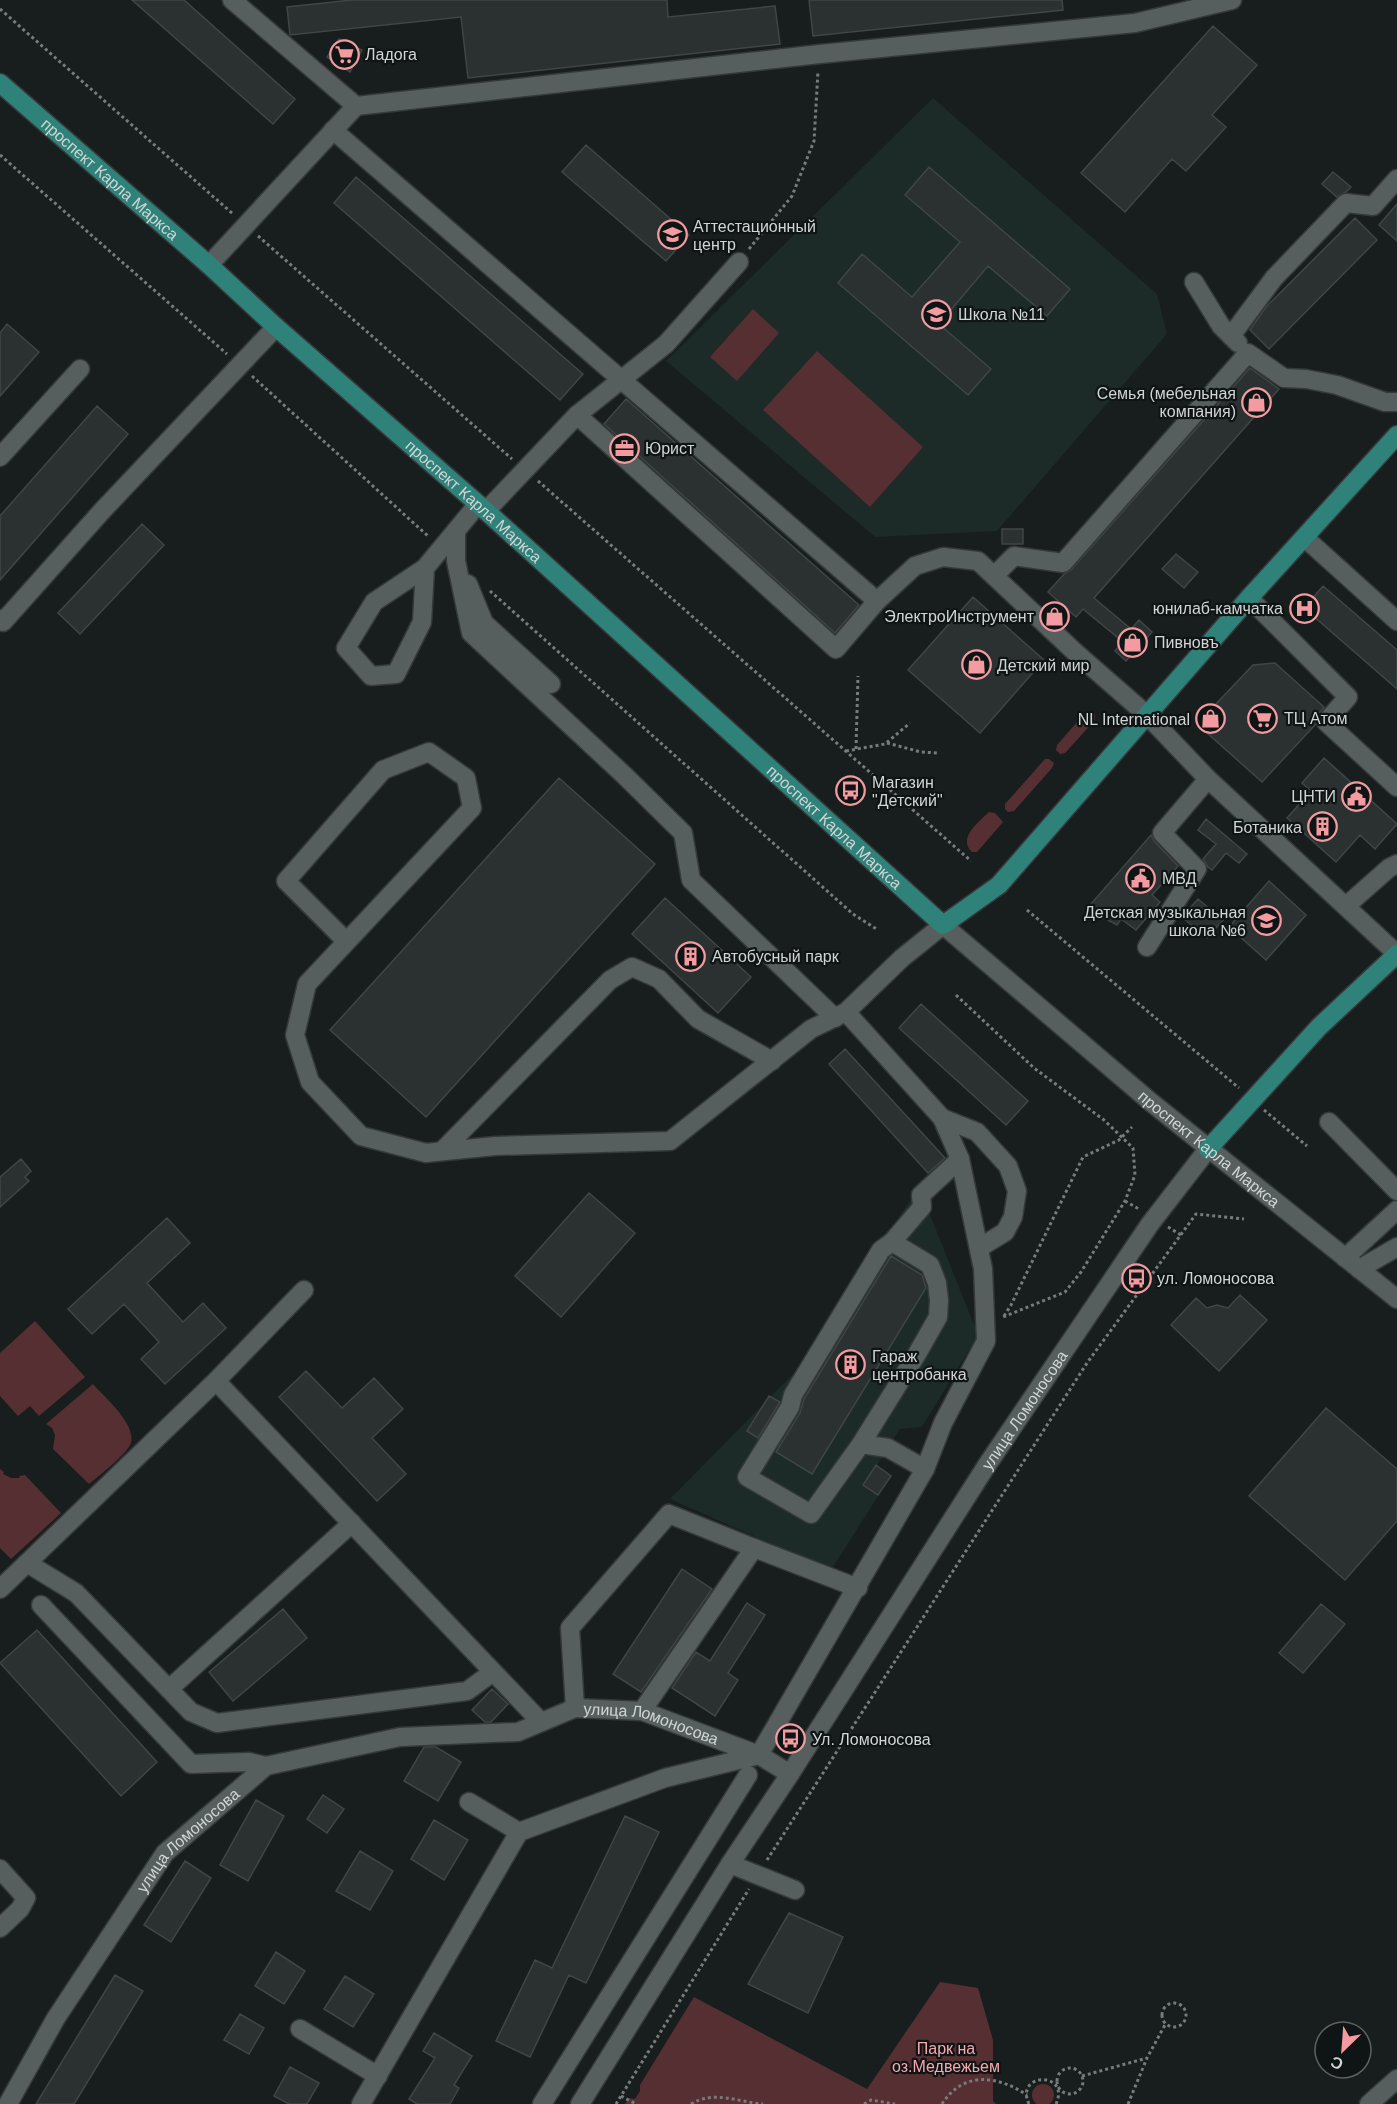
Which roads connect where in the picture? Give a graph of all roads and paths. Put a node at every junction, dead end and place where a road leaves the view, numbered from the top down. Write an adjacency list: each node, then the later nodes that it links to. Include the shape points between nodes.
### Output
1 (232, 0): 6 (street)
2 (1230, 0): 4 (street, via 1135,24)
3 (0, 9): 9 (path)
4 (820, 54): 6 (street); 10 (path, via 814,141 792,196)
5 (1, 87): 11 (main road, проспект Карла Маркса)
6 (356, 106): 7 (street)
7 (333, 130): 9 (street); 17 (street)
8 (1397, 179): 14 (street, via 1373,206 1346,203 1274,278)
9 (246, 225): 11 (street); 23 (path)
10 (739, 262): 17 (street, via 666,344)
11 (209, 265): 13 (main road, проспект Карла Маркса)
12 (1194, 282): 14 (street, via 1221,326)
13 (276, 327): 25 (main road, проспект Карла Маркса); 33 (street, via 3,622)
14 (1232, 336): 15 (street)
15 (1248, 353): 18 (street, via 1284,378 1336,385); 30 (street, via 1063,563 1014,556)
16 (80, 369): 22 (street)
17 (621, 380): 19 (street); 32 (street)
18 (1397, 402)
19 (577, 415): 23 (street); 32 (street, via 836,649)
20 (1397, 421): 24 (main road)
21 (1397, 435): 24 (main road)
22 (0, 457)
23 (525, 470): 25 (street); 41 (path)
24 (1360, 477): 27 (main road)
25 (482, 508): 26 (street); 49 (main road, проспект Карла Маркса)
26 (456, 531): 28 (street); 29 (street)
27 (1305, 538): 31 (main road); 34 (street)
28 (456, 561): 36 (street, via 484,623); 54 (street, via 471,633 683,833 691,880)
29 (425, 568): 29 (street, via 422,622 396,674 371,676 346,648 374,602)
30 (993, 576): 32 (street, via 978,561 943,557 915,566); 37 (street)
31 (1249, 598): 37 (main road); 44 (street, via 1348,697 1326,722)
32 (877, 601)
33 (0, 619)
34 (1397, 621)
35 (858, 676): 40 (path)
36 (551, 684)
37 (1148, 715): 43 (street); 49 (main road, via 999,885)
38 (910, 723): 39 (path)
39 (887, 743): 40 (path); 42 (path)
40 (856, 749): 41 (path)
41 (846, 751): 45 (path)
42 (937, 753)
43 (1208, 778): 47 (street); 51 (street, via 1162,833 1197,869)
44 (1397, 787)
45 (971, 861)
46 (1397, 864): 47 (street)
47 (1346, 906): 52 (street)
48 (1027, 910): 56 (path)
49 (943, 925): 54 (street); 62 (street, проспект Карла Маркса)
50 (346, 941): 50 (street, via 472,808 466,778 429,752 383,770 286,881); 63 (street, via 307,984 295,1035 310,1082 361,1136 426,1153)
51 (1147, 947)
52 (1397, 954): 56 (main road, via 1319,1027)
53 (956, 995): 60 (path, via 1034,1068)
54 (840, 1015): 55 (street, via 811,1029); 57 (street)
55 (772, 1061): 63 (street, via 670,1141); 63 (street, via 698,1019 660,979 632,968 610,980)
56 (1252, 1100): 61 (path); 62 (main road)
57 (942, 1118): 64 (street); 70 (street, via 977,1132 1008,1166 1017,1191 1013,1216 1005,1232)
58 (1329, 1122): 65 (street)
59 (1132, 1127): 60 (path)
60 (1121, 1137): 74 (path, via 1083,1157); 74 (path, via 1132,1148 1135,1175 1125,1201 1081,1272 1065,1292)
61 (1307, 1146)
62 (1208, 1149): 71 (street, проспект Карла Маркса); 92 (street, улица Ломоносова, via 1150,1224 987,1465)
63 (442, 1151)
64 (960, 1159): 68 (street, via 921,1195 922,1207); 70 (street)
65 (1397, 1191)
66 (1397, 1210): 71 (street)
67 (1244, 1219): 98 (path, via 1196,1214 1087,1363)
68 (892, 1242): 77 (street, via 930,1265 938,1283 938,1317); 77 (street, via 881,1250 747,1477 812,1514)
69 (1397, 1246): 71 (street)
70 (979, 1248): 75 (street)
71 (1352, 1264): 73 (street, проспект Карла Маркса)
72 (304, 1290): 76 (street)
73 (1397, 1299)
74 (1003, 1317): 75 (path)
75 (986, 1341): 78 (street)
76 (216, 1381): 79 (street); 81 (street)
77 (861, 1444): 78 (street, via 888,1448)
78 (925, 1469): 82 (street)
79 (352, 1523): 85 (street); 86 (street)
80 (754, 1548): 82 (street); 87 (street, via 669,1514 570,1628); 88 (street)
81 (27, 1563): 83 (street); 86 (street, via 76,1593)
82 (858, 1588): 90 (street)
83 (0, 1589)
84 (41, 1605): 91 (street, via 191,1764 249,1762)
85 (493, 1672): 86 (street, via 467,1691 217,1723 191,1712); 89 (street)
86 (170, 1689)
87 (575, 1708): 88 (street, улица Ломоносова); 89 (street, улица Ломоносова)
88 (642, 1711): 90 (street, улица Ломоносова)
89 (540, 1721): 91 (street, улица Ломоносова, via 518,1732 400,1737)
90 (759, 1755): 92 (street); 95 (street, улица Ломоносова, via 665,1778)
91 (266, 1766): 109 (street, улица Ломоносова, via 165,1852 56,2018)
92 (790, 1774): 96 (street, улица Ломоносова)
93 (748, 1775): 111 (street)
94 (469, 1802): 95 (street)
95 (519, 1832): 104 (street)
96 (730, 1864): 98 (street); 112 (street, улица Ломоносова)
97 (0, 1869): 100 (street, via 26,1898)
98 (758, 1875): 99 (street); 108 (path)
99 (795, 1890)
100 (0, 1928)
101 (1166, 2023): 101 (path, via 1177,2027 1184,2023 1184,2008 1168,2005 1163,2013); 103 (path)
102 (300, 2029): 104 (street)
103 (1147, 2058): 105 (path); 122 (path)
104 (378, 2076): 110 (street)
105 (1082, 2076): 105 (path, via 1076,2069 1064,2069 1058,2075 1057,2086 1066,2094 1074,2094 1082,2086)
106 (1397, 2079): 123 (street)
107 (1027, 2095): 119 (path, via 1006,2084 980,2079 962,2084); 120 (path); 121 (path, via 1035,2081 1048,2080 1058,2088)
108 (621, 2096): 113 (path); 114 (path)
109 (8, 2104)
110 (361, 2104)
111 (542, 2104)
112 (580, 2104)
113 (616, 2104)
114 (636, 2104)
115 (691, 2104): 116 (path, via 714,2096)
116 (763, 2104)
117 (864, 2104): 118 (path, via 872,2100)
118 (895, 2104)
119 (942, 2104)
120 (1029, 2104)
121 (1056, 2104)
122 (1128, 2104)
123 (1369, 2104)

